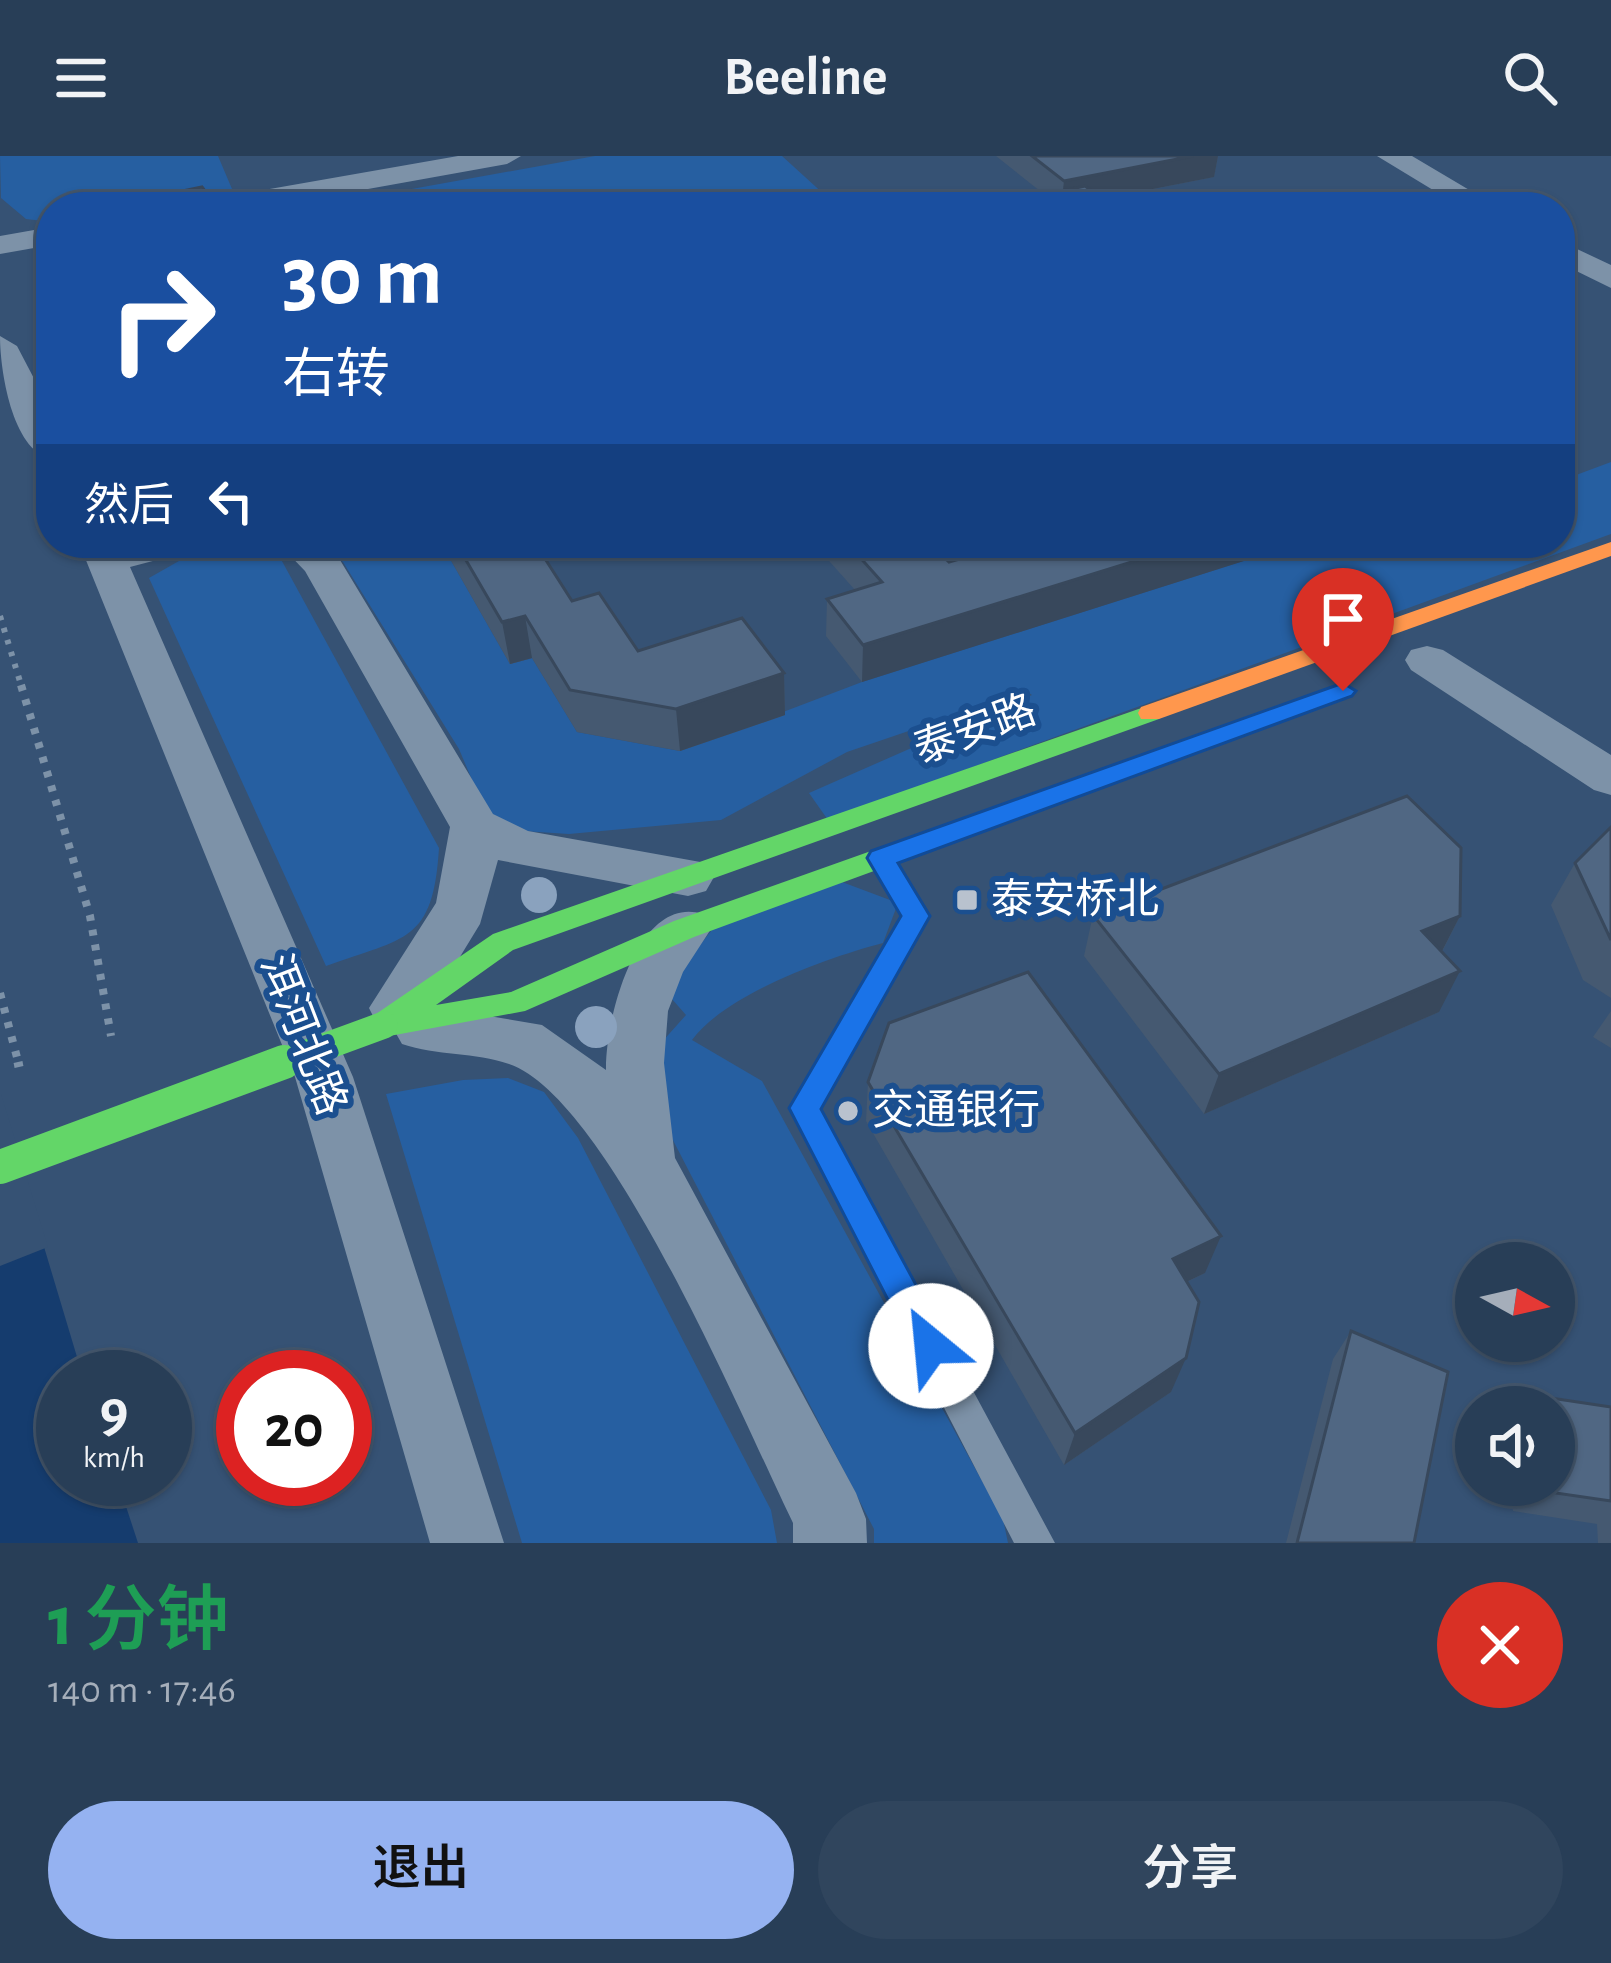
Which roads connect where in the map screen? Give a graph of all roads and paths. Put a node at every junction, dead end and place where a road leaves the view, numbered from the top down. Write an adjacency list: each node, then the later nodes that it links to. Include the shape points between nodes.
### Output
1 (507, 156): 3 (street)
2 (1391, 156): 4 (street)
3 (303, 192)
4 (1456, 192)
5 (36, 239): 6 (street)
6 (0, 245)
7 (1575, 258): 8 (street)
8 (1611, 278)
9 (0, 346): 10 (street)
10 (36, 418)
11 (1611, 549): 22 (main road, 泰安路)
12 (106, 558): 29 (street, 洱河北路, via 324,1077)
13 (316, 558): 20 (street)
14 (0, 616): 15 (path)
15 (11, 653): 16 (path); 25 (path, via 90,916)
16 (0, 656)
17 (1434, 658): 19 (street)
18 (1121, 771): 21 (main road, 泰安路)
19 (1611, 778)
20 (475, 827): 22 (street); 24 (street, via 474,875 460,916)
21 (881, 858): 22 (main road, 泰安路); 31 (lane, via 916,916 805,1108)
22 (686, 903): 24 (main road, 泰安路, via 515,1003); 24 (main road, 泰安路, via 503,943); 28 (street, via 651,970 631,1052)
23 (0, 993): 26 (path)
24 (384, 1025): 27 (main road, 泰安路, bridge); 28 (street, via 522,1042 604,1105)
25 (111, 1036)
26 (19, 1067)
27 (0, 1167)
28 (648, 1167): 30 (street, via 830,1519)
29 (466, 1543)
30 (830, 1543)
31 (1035, 1543)

